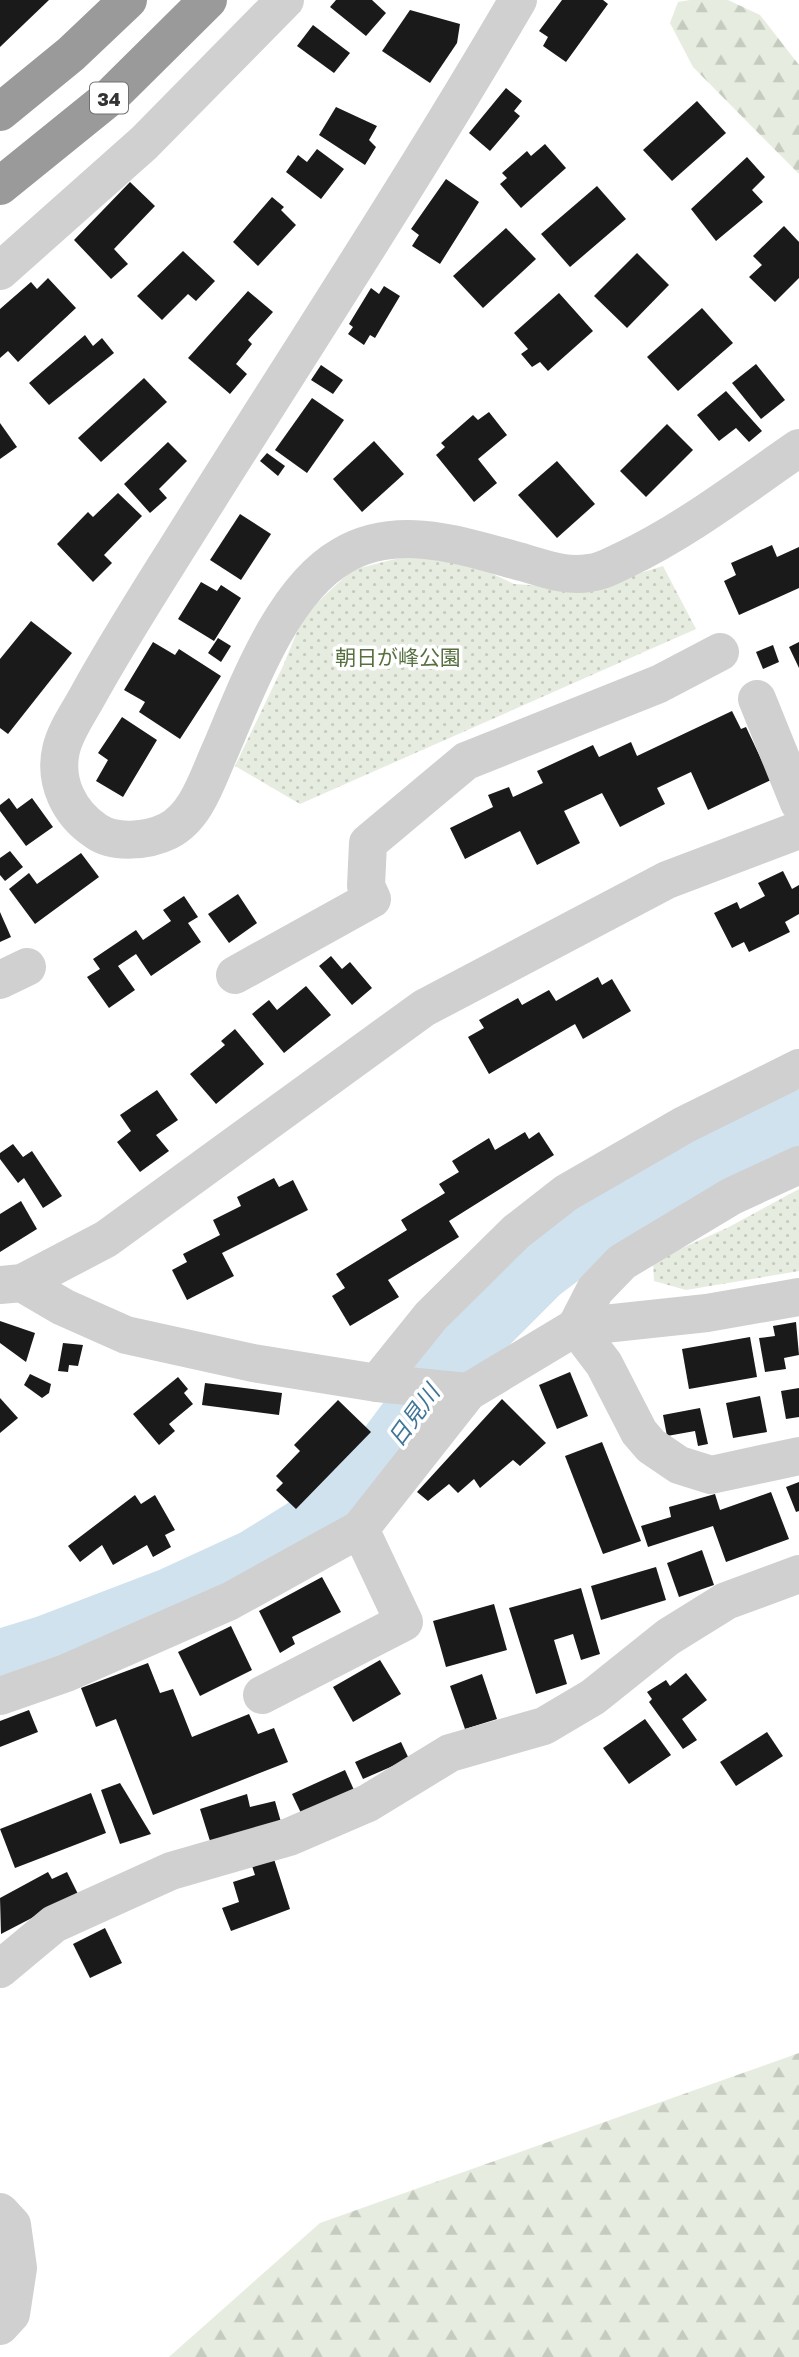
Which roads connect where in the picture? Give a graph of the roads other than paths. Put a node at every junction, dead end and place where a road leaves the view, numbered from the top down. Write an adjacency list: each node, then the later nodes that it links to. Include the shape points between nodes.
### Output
1 (128, 0): 5 (highway)
2 (208, 0): 6 (highway, 34, via 110,97)
3 (285, 0): 7 (street, via 144,143)
4 (518, 0): 8 (street, via 107,660 60,754 62,789 71,806 104,837 151,837 171,830 186,817 202,793 284,615 328,565 346,553 388,540 423,539 450,542 556,572 596,573 663,542)
5 (0, 112)
6 (0, 186)
7 (0, 271)
8 (799, 448)
9 (720, 652): 13 (street, via 659,684 466,761 369,843 366,886 372,899)
10 (757, 699): 11 (street)
11 (799, 803)
12 (799, 830): 16 (street, via 667,880 424,1008 106,1239)
13 (235, 975)
14 (799, 1068): 19 (street, via 684,1125 566,1193 516,1232 431,1316)
15 (799, 1165): 18 (street, via 732,1196 622,1262 596,1290)
16 (11, 1284): 19 (street, via 126,1335 253,1363)
17 (799, 1297): 18 (street, via 707,1313)
18 (576, 1327): 20 (street); 21 (street, via 604,1364 639,1432 679,1465 711,1475)
19 (377, 1383): 20 (street)
20 (468, 1392): 22 (street)
21 (799, 1456)
22 (360, 1529): 24 (street, via 404,1622); 25 (street, via 230,1601 66,1673)
23 (799, 1574): 26 (street, via 726,1601 668,1637 593,1698 544,1726 450,1753 369,1803 289,1837 171,1871 54,1924)
24 (262, 1695)
25 (0, 1696)
26 (0, 1969)
27 (0, 2212): 28 (street, via 12,2225 18,2268 10,2314)
28 (0, 2326)

